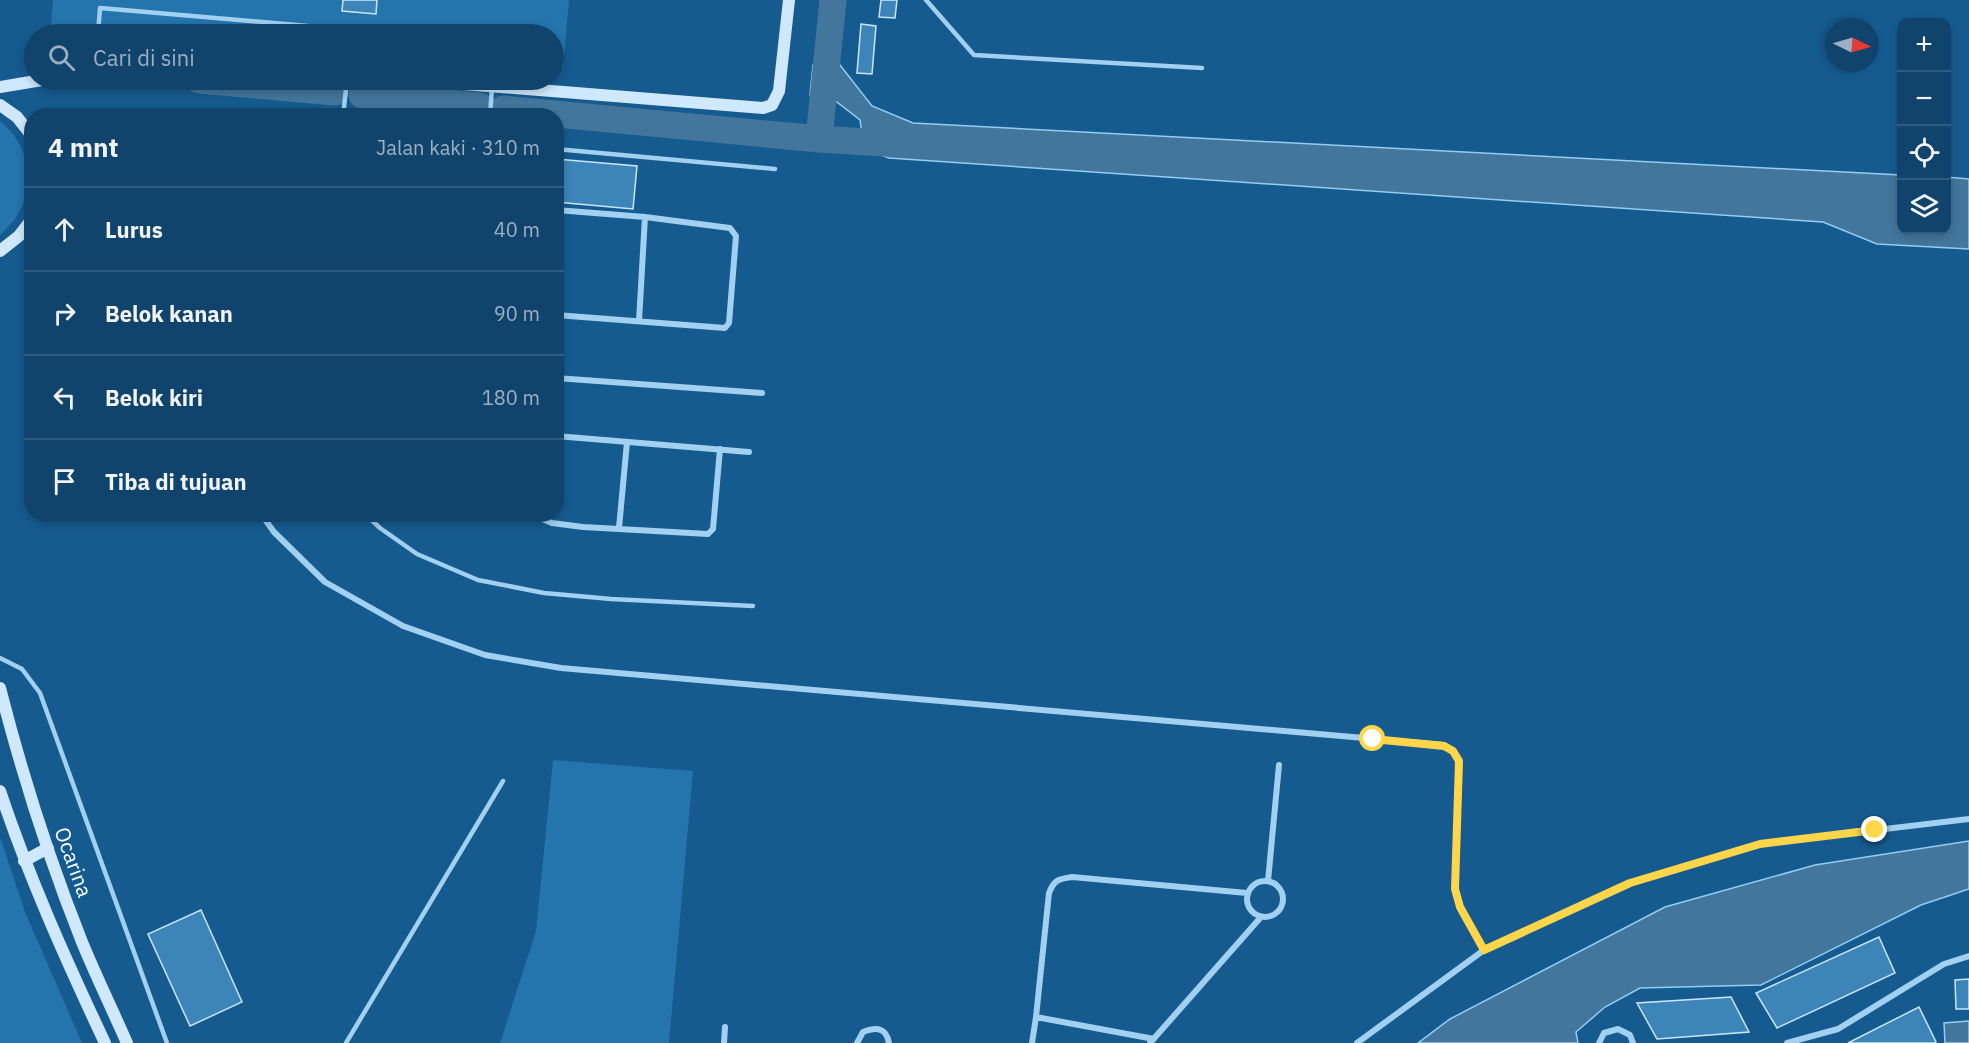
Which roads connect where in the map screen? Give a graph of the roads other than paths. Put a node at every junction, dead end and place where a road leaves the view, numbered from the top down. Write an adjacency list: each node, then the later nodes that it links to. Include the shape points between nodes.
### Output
1 (789, 0): 10 (street, via 779,91 772,105 763,108)
2 (926, 0): 5 (lane, via 974,55)
3 (99, 24): 4 (lane, via 100,8)
4 (285, 24)
5 (1202, 68)
6 (24, 83): 7 (street)
7 (0, 87)
8 (346, 90): 12 (lane)
9 (492, 90): 13 (lane)
10 (541, 90)
11 (0, 105): 14 (street)
12 (344, 108)
13 (491, 108)
14 (24, 126)
15 (564, 150): 16 (lane)
16 (775, 169)
17 (564, 211): 18 (street)
18 (645, 217): 22 (street); 22 (street, via 730,228 736,236 727,327)
19 (24, 229): 20 (street)
20 (0, 251)
21 (564, 316): 22 (street)
22 (639, 321)
23 (564, 379): 24 (street)
24 (762, 393)
25 (564, 437): 26 (street)
26 (627, 441): 27 (street); 32 (street)
27 (720, 449): 28 (street); 32 (street, via 711,532 706,535)
28 (749, 452)
29 (267, 522): 45 (street, via 325,582 403,626 484,655 561,668 1444,746 1459,761 1455,889 1460,907)
30 (374, 522): 33 (lane, via 417,554 478,580 544,593)
31 (549, 522): 32 (street)
32 (619, 528)
33 (753, 606)
34 (0, 658): 52 (lane, via 22,669 40,693)
35 (0, 688): 40 (street, Ocarina)
36 (1280, 765): 42 (street)
37 (502, 781): 53 (lane)
38 (0, 791): 41 (street, Ocarina)
39 (1969, 819): 45 (street, via 1760,844 1630,883)
40 (48, 848): 41 (street); 51 (street, Ocarina, via 82,942)
41 (24, 861): 50 (street, Ocarina)
42 (1268, 881): 43 (street, via 1256,883); 44 (street, via 1279,887 1282,906 1274,915)
43 (1247, 892): 44 (street, via 1247,905); 47 (street, via 1058,879 1049,893)
44 (1261, 917): 49 (street)
45 (1484, 950): 58 (street)
46 (1969, 956): 61 (street, via 1944,964 1838,1029)
47 (1036, 1017): 49 (street); 57 (street)
48 (725, 1027): 54 (street)
49 (1152, 1041)
50 (105, 1043)
51 (127, 1043)
52 (167, 1043)
53 (346, 1043)
54 (724, 1043)
55 (857, 1043): 56 (street, via 863,1032 873,1028 883,1030)
56 (889, 1043)
57 (1032, 1043)
58 (1357, 1043)
59 (1599, 1043): 60 (street, via 1604,1033 1618,1029 1630,1035)
60 (1633, 1043)
61 (1787, 1043)

